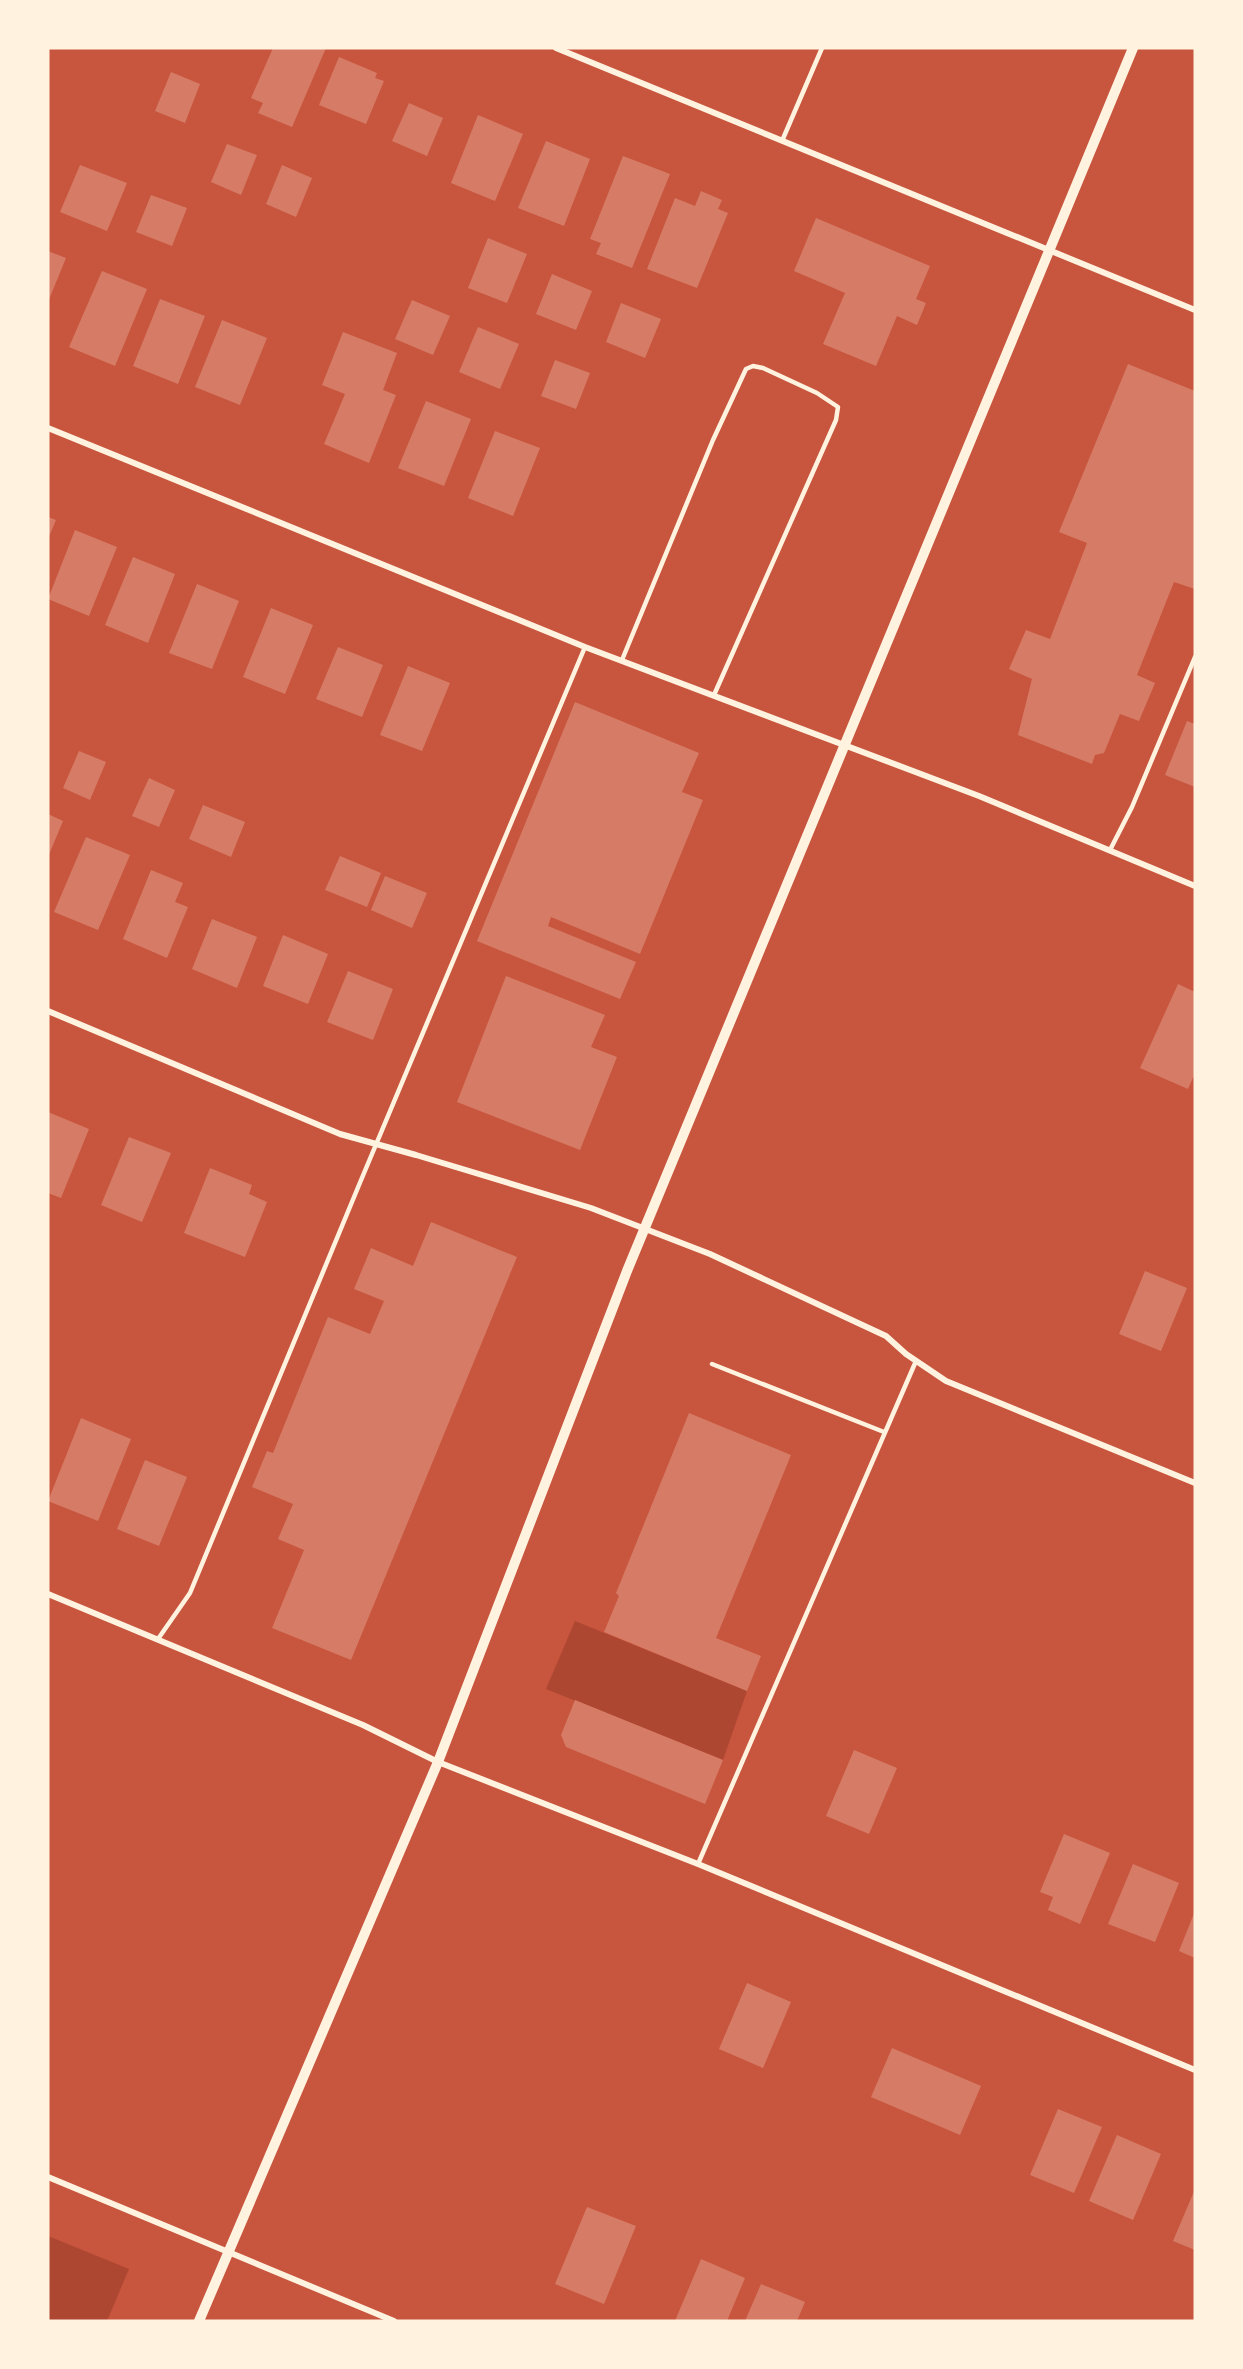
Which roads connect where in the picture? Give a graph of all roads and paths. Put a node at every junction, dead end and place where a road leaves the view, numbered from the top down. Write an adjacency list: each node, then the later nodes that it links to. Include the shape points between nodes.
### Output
1 (556, 48): 4 (street)
2 (822, 48): 4 (lane)
3 (1133, 48): 5 (street)
4 (782, 141): 5 (street)
5 (1049, 250): 6 (street); 12 (street)
6 (1195, 310)
7 (48, 428): 8 (street)
8 (585, 647): 10 (street); 16 (lane)
9 (1195, 657): 13 (lane)
10 (622, 660): 11 (street); 11 (lane, via 746,369 763,368 818,393 838,407 836,420)
11 (714, 695): 12 (street)
12 (846, 744): 13 (street); 17 (street)
13 (1110, 850): 14 (street)
14 (1195, 886)
15 (48, 1011): 16 (street, via 340,1134)
16 (377, 1144): 17 (street, via 591,1208); 23 (lane, via 190,1593)
17 (645, 1230): 18 (street, via 710,1254 886,1336); 24 (street)
18 (916, 1361): 20 (lane); 21 (street, via 946,1381)
19 (712, 1364): 20 (lane)
20 (885, 1432): 25 (lane)
21 (1195, 1483)
22 (48, 1594): 23 (street)
23 (158, 1639): 24 (street, via 363,1725)
24 (438, 1762): 25 (street); 28 (street)
25 (698, 1863): 26 (street)
26 (1195, 2070)
27 (48, 2177): 28 (street)
28 (228, 2253): 29 (street); 30 (street)
29 (199, 2321)
30 (394, 2321)

